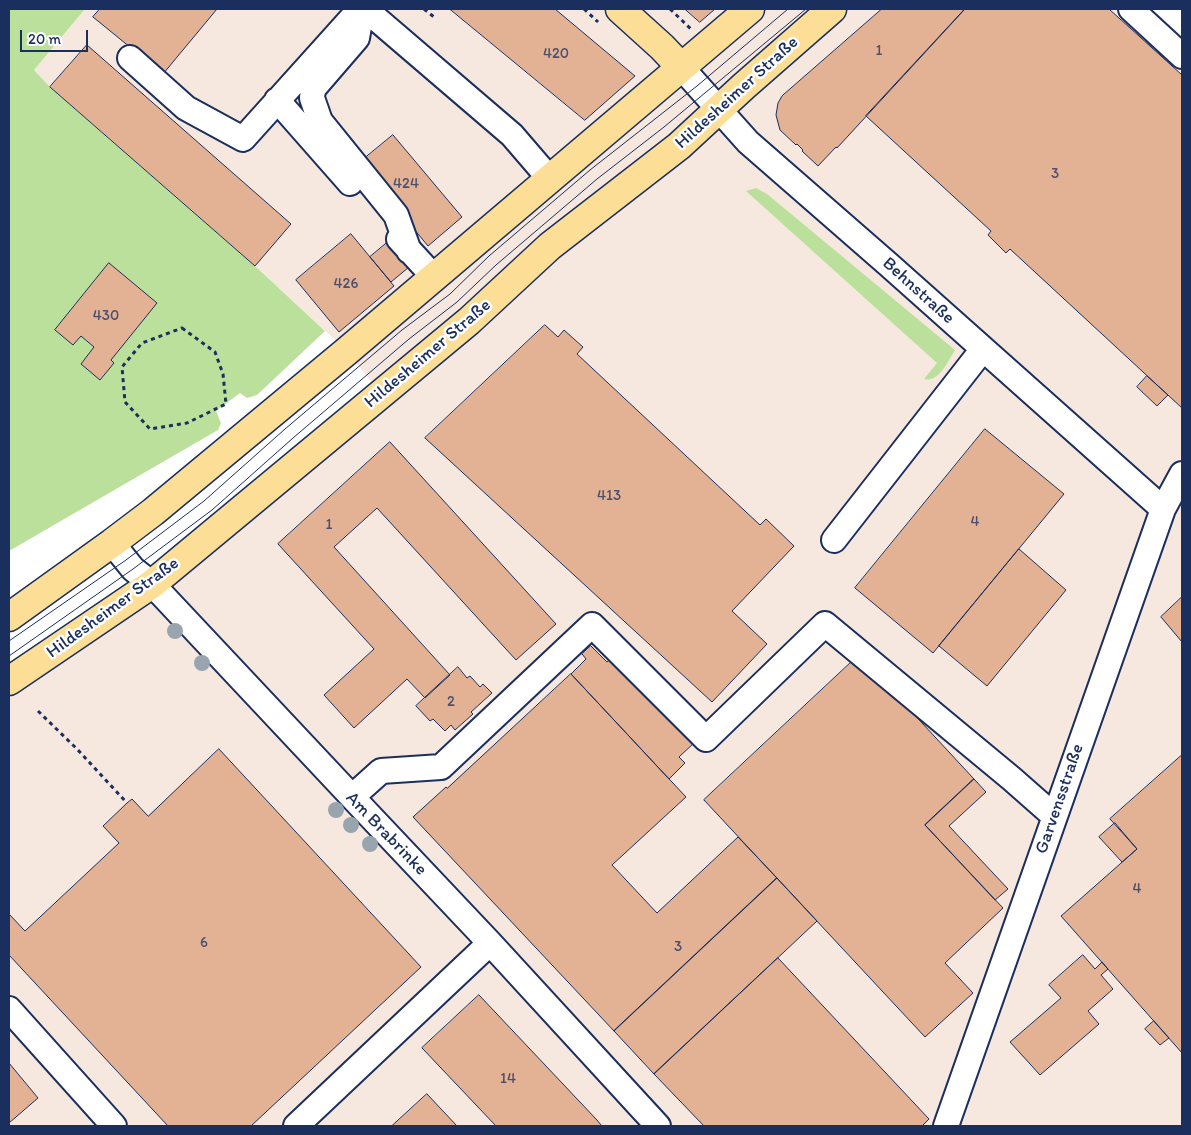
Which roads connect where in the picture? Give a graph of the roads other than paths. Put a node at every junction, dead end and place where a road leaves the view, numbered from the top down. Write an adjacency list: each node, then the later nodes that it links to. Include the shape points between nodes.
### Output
1 (362, 9): 9 (street); 11 (street, via 512,135); 12 (street, via 357,38 313,89 312,98 320,121 396,215)
2 (620, 9): 8 (main road)
3 (750, 9): 8 (main road)
4 (832, 9): 10 (main road, Hildesheimer Straße)
5 (1131, 9): 6 (street)
6 (1182, 56)
7 (130, 58): 9 (street, via 186,108 243,139)
8 (681, 67): 10 (street, Behnstraße); 11 (main road)
9 (277, 100): 12 (street)
10 (719, 111): 14 (street, Behnstraße, via 748,142); 19 (main road, Hildesheimer Straße, via 672,152 550,246 463,326)
11 (549, 178): 13 (main road)
12 (409, 251): 13 (street)
13 (433, 276): 18 (main road, via 251,431)
14 (983, 349): 16 (street, Behnstraße); 17 (street)
15 (1182, 474): 16 (street, Garvensstraße)
16 (1172, 504): 23 (street, Garvensstraße)
17 (834, 540)
18 (112, 543): 19 (street, Am Brabrinke, via 133,569); 20 (main road)
19 (152, 584): 21 (main road, Hildesheimer Straße); 22 (street, Am Brabrinke)
20 (9, 617)
21 (9, 681)
22 (352, 798): 23 (street, via 381,771 441,767 592,626 706,739 826,624); 24 (street, Am Brabrinke)
23 (1054, 816): 29 (street, Garvensstraße)
24 (490, 943): 27 (street); 28 (street, Am Brabrinke)
25 (9, 1009): 26 (street)
26 (114, 1126)
27 (296, 1126)
28 (658, 1126)
29 (946, 1126)

